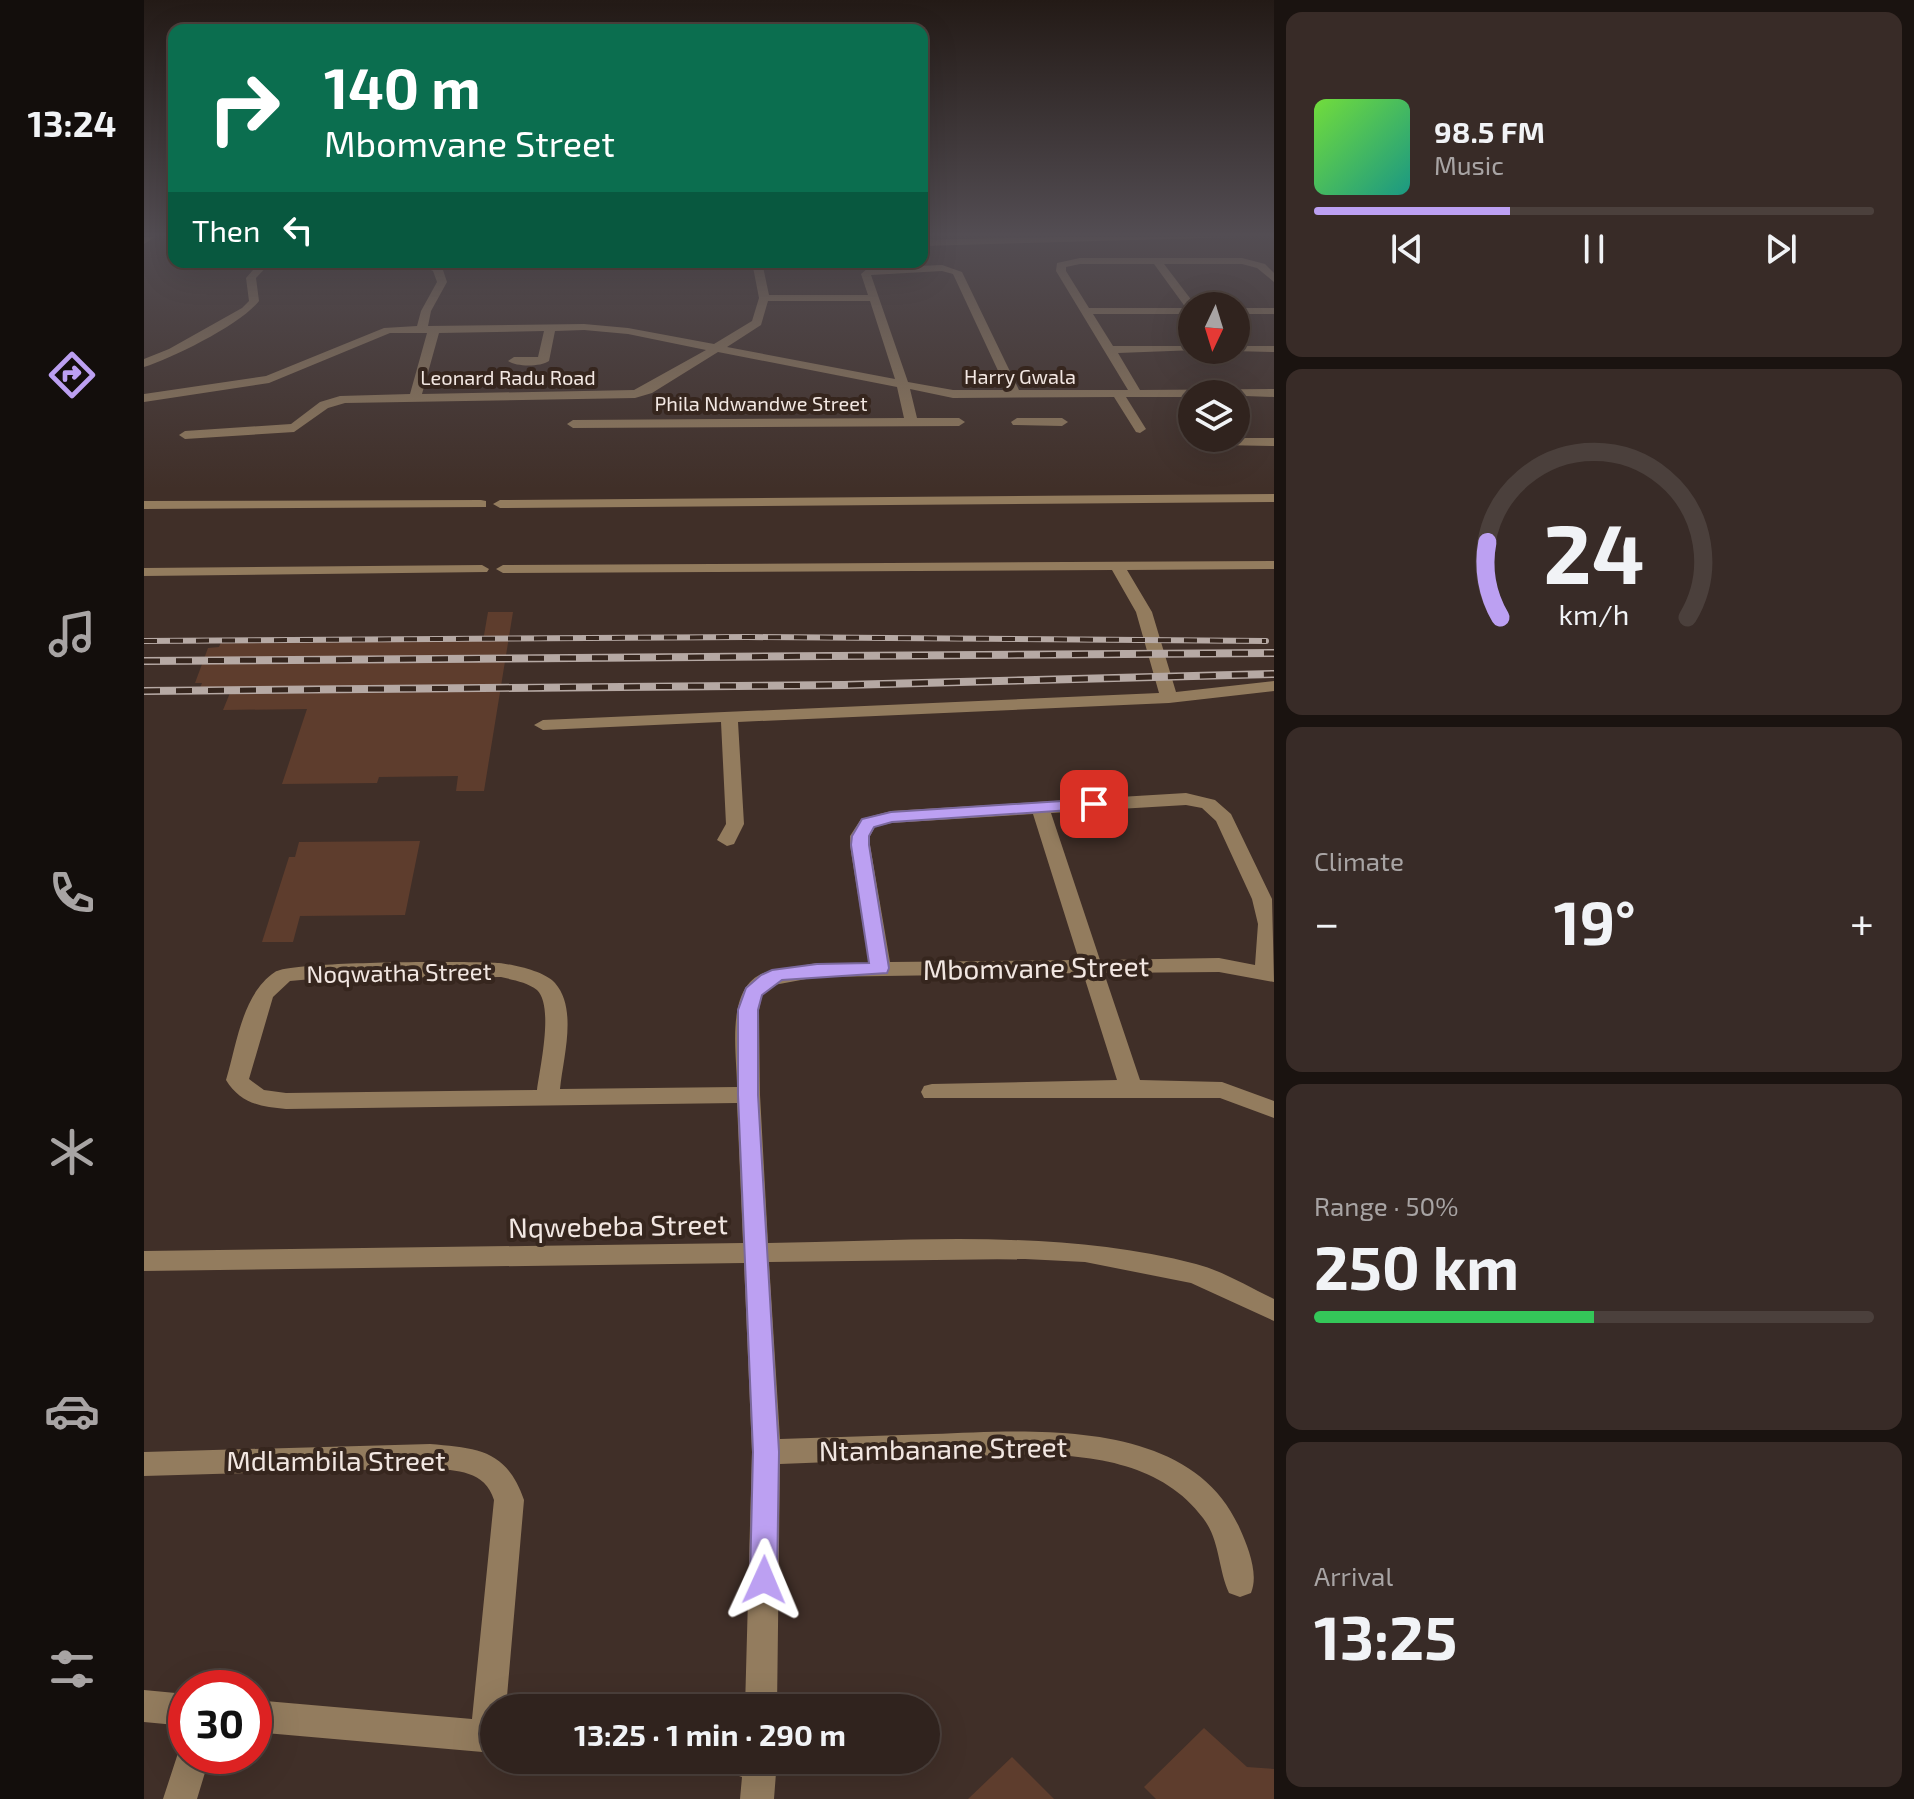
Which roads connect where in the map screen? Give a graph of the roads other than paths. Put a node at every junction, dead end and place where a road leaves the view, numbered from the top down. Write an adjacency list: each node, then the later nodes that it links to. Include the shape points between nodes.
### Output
1 (227, 321): 15 (street)
2 (427, 321): 8 (street)
3 (758, 321): 9 (street, Leonard Radu Road)
4 (881, 321): 16 (street)
5 (982, 321): 22 (street)
6 (1091, 321): 13 (street)
7 (550, 327): 8 (street, Harry Gwala); 9 (street, Harry Gwala, via 610,328); 14 (street, via 543,361)
8 (428, 329): 24 (street, Harry Gwala, via 388,330 269,379); 25 (street)
9 (716, 349): 16 (street, Harry Gwala); 23 (street, Leonard Radu Road, via 648,390)
10 (1178, 349): 13 (street)
11 (1250, 349): 12 (street)
12 (1274, 349)
13 (1109, 350): 20 (street)
14 (514, 361)
15 (144, 363)
16 (903, 385): 22 (street, Harry Gwala, via 953,394); 26 (street)
17 (1250, 393): 18 (street, Harry Gwala)
18 (1274, 393)
19 (1118, 394): 20 (street, Harry Gwala); 22 (street, Harry Gwala); 33 (street)
20 (1137, 394): 21 (street, Harry Gwala)
21 (1178, 394)
22 (1021, 395): 29 (street)
23 (612, 397): 25 (street, Leonard Radu Road); 31 (street)
24 (144, 398)
25 (415, 398): 34 (street, Leonard Radu Road, via 334,400 290,428)
26 (911, 422): 27 (street, Phila Ndwandwe Street); 31 (street, Phila Ndwandwe Street)
27 (959, 422)
28 (1017, 422): 29 (street)
29 (1039, 422): 30 (street)
30 (1062, 422)
31 (611, 423): 32 (street, Phila Ndwandwe Street)
32 (573, 424)
33 (1140, 429)
34 (185, 435)
35 (1250, 442): 36 (street)
36 (1274, 442)
37 (1274, 498): 39 (street)
38 (481, 504): 40 (street)
39 (500, 504)
40 (144, 505)
41 (1116, 565): 42 (street); 44 (street); 47 (street, via 1144,612)
42 (1274, 565)
43 (482, 569): 45 (street)
44 (503, 569)
45 (144, 572)
46 (1274, 686): 47 (street)
47 (1169, 698): 48 (street)
48 (729, 716): 49 (street); 51 (street, via 735,824)
49 (543, 725)
50 (1040, 807): 52 (street); 53 (street, via 868,823 860,845); 54 (street, via 1174,799 1208,804 1224,818 1262,899)
51 (727, 840)
52 (1091, 966): 53 (street, Mbomvane Street); 54 (street, Mbomvane Street, via 1219,965); 55 (street)
53 (880, 968): 57 (street, Mbomvane Street, via 787,973 767,979 752,993)
54 (1270, 973)
55 (1131, 1088): 56 (street); 59 (street, via 1222,1090)
56 (932, 1092)
57 (748, 1095): 58 (street, Noqwatha Street); 60 (street, Mbomvane Street)
58 (548, 1097): 58 (street, Noqwatha Street, via 286,1101 249,1094 237,1080 263,994 284,975 501,970 532,978 554,996)
59 (1274, 1110)
60 (756, 1253): 61 (street, Nqwebeba Street); 62 (street, Nqwebeba Street, via 1085,1252 1196,1274); 63 (street, Mbomvane Street)
61 (144, 1261)
62 (1274, 1311)
63 (766, 1452): 65 (street, Ntambanane Street, via 1012,1443 1106,1450 1141,1460 1206,1500 1223,1524); 67 (street, Mbomvane Street)
64 (144, 1464): 66 (street, Mdlambila Street, via 430,1456 491,1468 502,1477 509,1500)
65 (1240, 1583)
66 (493, 1694)
67 (761, 1694)
68 (144, 1706): 69 (street)
69 (168, 1708)
70 (272, 1718): 71 (street, Mdlambila Street)
71 (480, 1736)
72 (188, 1774): 74 (street)
73 (754, 1774): 75 (street)
74 (180, 1799)
75 (757, 1799)

